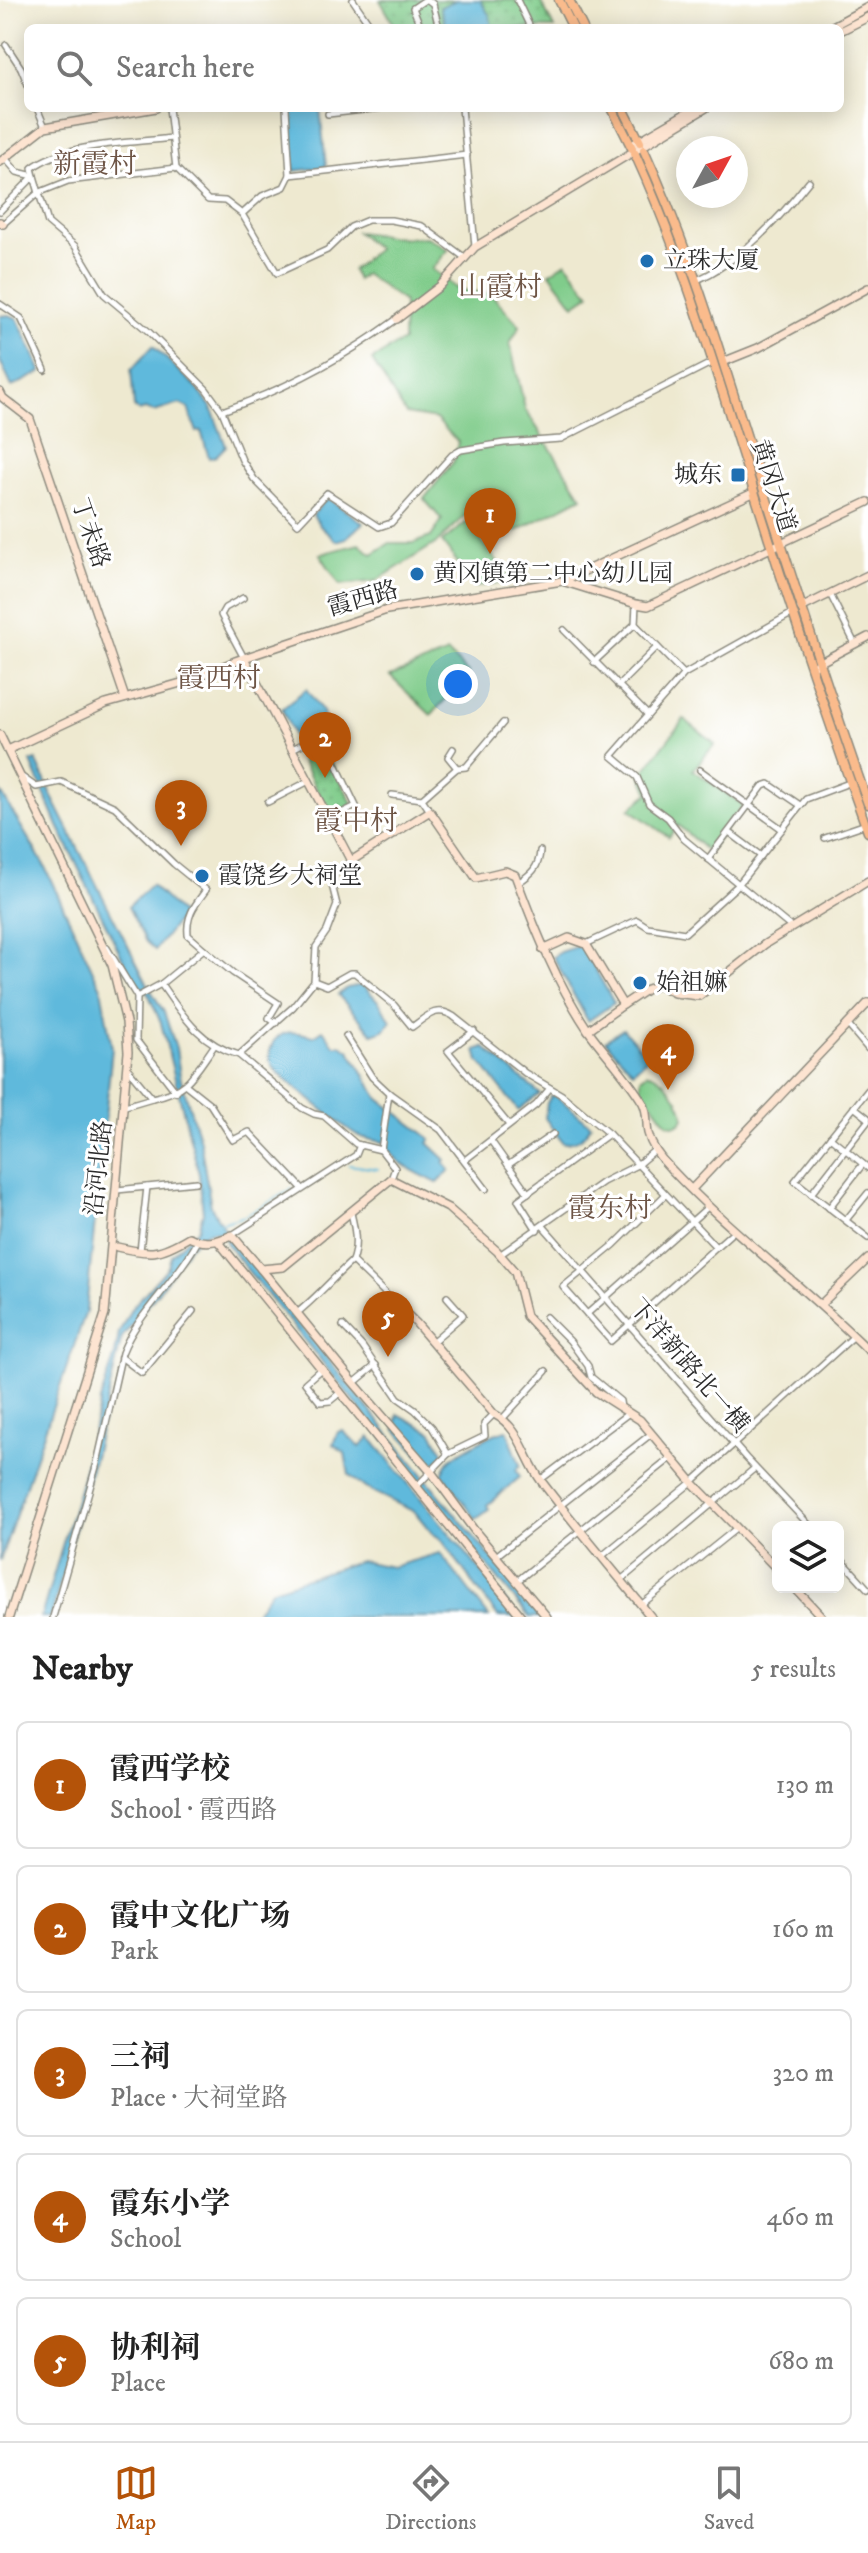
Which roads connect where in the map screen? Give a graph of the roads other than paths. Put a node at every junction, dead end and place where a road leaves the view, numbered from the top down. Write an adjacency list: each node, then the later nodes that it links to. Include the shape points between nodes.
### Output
1 (353, 0): 8 (street)
2 (427, 0): 9 (street, via 413,8); 10 (street)
3 (517, 0): 11 (street)
4 (559, 0): 12 (main road)
5 (569, 0): 13 (main road)
6 (868, 7): 14 (street)
7 (868, 17): 15 (street)
8 (369, 24)
9 (419, 24)
10 (438, 24)
11 (529, 24)
12 (571, 24)
13 (581, 24)
14 (836, 24)
15 (844, 29)
16 (6, 45): 17 (street)
17 (24, 75)
18 (39, 112): 29 (street)
19 (123, 112): 29 (street)
20 (169, 112): 30 (street)
21 (286, 112): 35 (street)
22 (346, 112): 28 (street)
23 (462, 112): 32 (street)
24 (614, 112): 31 (main road, 黄冈大道)
25 (624, 112): 31 (main road, 黄冈大道)
26 (689, 112): 31 (street)
27 (699, 112): 31 (street)
28 (328, 114)
29 (45, 127): 33 (street)
30 (172, 138): 34 (street); 36 (street, via 61,152 32,168)
31 (636, 148): 42 (street); 89 (main road, 黄冈大道, via 666,199 703,299); 94 (main road, 黄冈大道, via 693,302)
32 (467, 155): 35 (street); 42 (street)
33 (2, 160): 36 (street, via 17,172)
34 (176, 168): 38 (street, via 68,181); 40 (street, via 208,200 225,201)
35 (290, 175): 40 (street, via 284,187 262,196)
36 (34, 176): 38 (street); 39 (street)
37 (809, 181): 44 (street, via 733,259)
38 (38, 193): 41 (street); 52 (street, via 48,223 75,246 104,294 188,370)
39 (0, 211)
40 (242, 214): 43 (street, via 277,273 327,250 351,227 368,220 422,226)
41 (2, 223)
42 (475, 247): 43 (street)
43 (464, 257): 47 (street, via 440,286)
44 (697, 280)
45 (868, 288): 48 (street)
46 (0, 304): 50 (street, via 21,318)
47 (397, 319): 52 (street, via 351,352 261,398)
48 (723, 362)
49 (711, 363): 52 (street, via 561,439 461,450 391,523 379,527 327,493 298,524 254,479)
50 (45, 370)
51 (0, 392): 72 (street, 丁未路, via 30,419)
52 (222, 411)
53 (753, 493): 56 (street)
54 (868, 502): 59 (street, via 648,606)
55 (868, 575): 57 (street)
56 (562, 581): 59 (street, 霞西路); 67 (street, 霞西路, via 387,610)
57 (830, 594): 60 (street); 65 (street)
58 (243, 598): 67 (street, via 221,615)
59 (636, 604): 62 (street)
60 (801, 608)
61 (791, 614): 70 (street)
62 (635, 624): 66 (street); 68 (street)
63 (564, 630): 68 (street)
64 (868, 637): 65 (street)
65 (855, 644): 69 (street)
66 (657, 647): 70 (street); 71 (street)
67 (244, 658): 72 (street, 霞西路); 78 (street)
68 (594, 662): 71 (street)
69 (809, 667)
70 (684, 674): 73 (street)
71 (618, 686): 73 (street)
72 (125, 698): 80 (street, 霞西路)
73 (648, 715): 100 (street, via 612,756 637,777 649,804)
74 (503, 723): 81 (street, via 466,767)
75 (340, 726): 77 (street)
76 (0, 735): 80 (street, 沿河北路)
77 (322, 735): 78 (street); 93 (street, via 356,806)
78 (292, 749): 84 (street)
79 (453, 749): 81 (street, via 448,757)
80 (8, 750): 83 (street, 沿河北路)
81 (457, 768): 87 (street)
82 (700, 770): 90 (street)
83 (21, 776): 106 (street, 沿河北路); 108 (street, via 36,787 61,782 115,807 206,890 187,924 188,935)
84 (309, 781): 88 (street); 93 (street)
85 (849, 783): 91 (street)
86 (392, 795): 87 (street)
87 (422, 799): 92 (street)
88 (268, 802)
89 (868, 804)
90 (748, 805): 91 (street, via 769,784); 95 (street); 96 (street)
91 (800, 805): 95 (street)
92 (430, 811): 101 (street); 103 (street, via 476,878 505,871)
93 (329, 819): 101 (street)
94 (866, 828): 97 (street)
95 (782, 829): 99 (street)
96 (729, 832): 99 (street); 100 (street)
97 (825, 838)
98 (540, 851): 103 (street, via 533,872)
99 (761, 856): 104 (street)
100 (708, 859): 104 (street)
101 (351, 861): 110 (street, via 334,874 337,905 316,947)
102 (868, 881): 105 (street)
103 (518, 883): 109 (street)
104 (738, 885): 105 (street); 107 (street, via 685,933 637,920)
105 (792, 928): 114 (street, via 699,996 659,985)
106 (100, 935): 112 (street); 123 (street, 沿河北路, via 126,1022)
107 (586, 944): 109 (street, via 569,938); 114 (street)
108 (204, 949): 111 (street); 115 (street, via 278,1003 269,1018)
109 (543, 950): 117 (street)
110 (314, 981): 115 (street); 118 (street, via 327,986 355,973 412,1027 443,1010)
111 (161, 984): 112 (street); 120 (street, via 181,1014)
112 (137, 997): 127 (street, via 136,1040)
113 (868, 1003): 116 (street)
114 (623, 1005): 117 (street)
115 (276, 1023): 122 (street)
116 (846, 1023): 121 (street); 151 (street)
117 (588, 1030): 140 (street, via 646,1108 648,1136)
118 (474, 1031): 125 (street); 133 (street, via 448,1051)
119 (346, 1036): 128 (street)
120 (214, 1046): 122 (street); 124 (street)
121 (868, 1049)
122 (239, 1055): 138 (street, via 302,1108 324,1116)
123 (128, 1069): 129 (street); 130 (street, 沿河北路)
124 (185, 1086): 127 (street); 149 (street, via 210,1104 233,1140 249,1132)
125 (550, 1088): 133 (street); 135 (street)
126 (868, 1090): 131 (street)
127 (177, 1091): 129 (street)
128 (389, 1093): 139 (street); 142 (street, via 441,1130)
129 (152, 1098): 130 (street)
130 (125, 1106): 152 (street, 沿河北路)
131 (854, 1107): 132 (street); 136 (street)
132 (868, 1120): 141 (street)
133 (509, 1125): 137 (street)
134 (553, 1134): 143 (street)
135 (609, 1134): 144 (street); 153 (street)
136 (830, 1137): 141 (street); 155 (street, via 795,1181)
137 (491, 1141): 142 (street); 143 (street)
138 (360, 1145): 139 (street); 149 (street, via 356,1155)
139 (381, 1150): 146 (street, via 395,1168)
140 (656, 1150): 144 (street); 151 (street)
141 (846, 1150): 145 (street); 155 (street)
142 (465, 1160): 150 (street)
143 (508, 1165): 153 (street)
144 (637, 1165): 156 (street); 163 (street, via 603,1182)
145 (866, 1166): 158 (street)
146 (391, 1179): 159 (street); 172 (street, via 448,1208)
147 (196, 1182): 148 (street)
148 (147, 1187): 152 (street); 171 (street)
149 (301, 1187): 165 (street)
150 (486, 1189)
151 (692, 1189): 157 (street)
152 (117, 1190): 222 (street, 沿河北路, via 105,1314)
153 (528, 1193): 163 (street, 下洋新路北一横, via 519,1203)
154 (868, 1193): 160 (street)
155 (811, 1194): 158 (street)
156 (665, 1195): 161 (street); 176 (street)
157 (709, 1205): 161 (street); 164 (street)
158 (829, 1208): 160 (street)
159 (351, 1213): 174 (street, via 356,1250); 175 (street, via 283,1267)
160 (846, 1221): 166 (street)
161 (691, 1222): 170 (street); 179 (street)
162 (868, 1226): 166 (street)
163 (540, 1228): 172 (street); 176 (street, 下洋新路北一横)
164 (736, 1230): 170 (street); 180 (street)
165 (232, 1235): 168 (street); 175 (street)
166 (865, 1236)
167 (198, 1241): 168 (street); 171 (street, via 189,1237 166,1251); 190 (street, via 129,1337)
168 (218, 1241): 192 (street)
169 (117, 1247): 171 (street)
170 (716, 1247): 185 (street)
171 (140, 1252)
172 (501, 1254): 196 (street, via 515,1272 526,1316 596,1392)
173 (868, 1259): 180 (street)
174 (352, 1261): 178 (street); 182 (street)
175 (261, 1269): 182 (street)
176 (582, 1271): 179 (street, 下洋新路北一横); 183 (street, via 563,1287)
177 (447, 1297): 188 (street, via 463,1315)
178 (390, 1298): 188 (street)
179 (605, 1298): 183 (street); 185 (street, 下洋新路北一横)
180 (821, 1304): 187 (street)
181 (193, 1311): 190 (street, via 142,1373)
182 (297, 1313): 194 (street)
183 (587, 1314): 185 (street, via 611,1341)
184 (546, 1317): 196 (street, via 570,1341 591,1377)
185 (629, 1325): 200 (street, 下洋新路北一横)
186 (343, 1326): 191 (street)
187 (854, 1336): 189 (street); 200 (street)
188 (432, 1342): 197 (street)
189 (868, 1350)
190 (121, 1357): 223 (street)
191 (376, 1365): 194 (street); 201 (street, via 398,1398 432,1427)
192 (321, 1369): 195 (street); 195 (street, via 305,1383 320,1402)
193 (546, 1371): 198 (street)
194 (354, 1383): 204 (street)
195 (341, 1392): 207 (street)
196 (625, 1411): 199 (street); 205 (street)
197 (494, 1414): 198 (street); 201 (street, via 484,1424 485,1436)
198 (503, 1418): 205 (street, via 521,1440)
199 (651, 1434): 202 (street); 209 (street)
200 (734, 1445): 203 (street, 下洋新路北一横); 206 (street)
201 (448, 1454): 204 (street)
202 (671, 1458): 206 (street); 212 (street)
203 (755, 1468): 208 (street); 210 (street, 下洋新路北一横)
204 (432, 1473): 207 (street); 213 (street)
205 (540, 1480): 209 (street)
206 (692, 1482): 208 (street); 214 (street)
207 (417, 1486): 224 (street)
208 (714, 1505): 211 (street); 217 (street)
209 (561, 1506): 212 (street); 213 (street)
210 (805, 1521)
211 (737, 1528): 216 (street); 221 (street)
212 (582, 1530): 214 (street); 218 (street)
213 (496, 1556): 218 (street)
214 (602, 1556): 217 (street)
215 (844, 1563): 219 (street)
216 (772, 1564)
217 (621, 1580): 221 (street)
218 (517, 1581): 225 (street)
219 (868, 1589)
220 (800, 1593): 227 (street)
221 (641, 1605): 226 (street)
222 (9, 1617)
223 (53, 1617)
224 (522, 1617)
225 (547, 1617)
226 (651, 1617)
227 (822, 1617)

